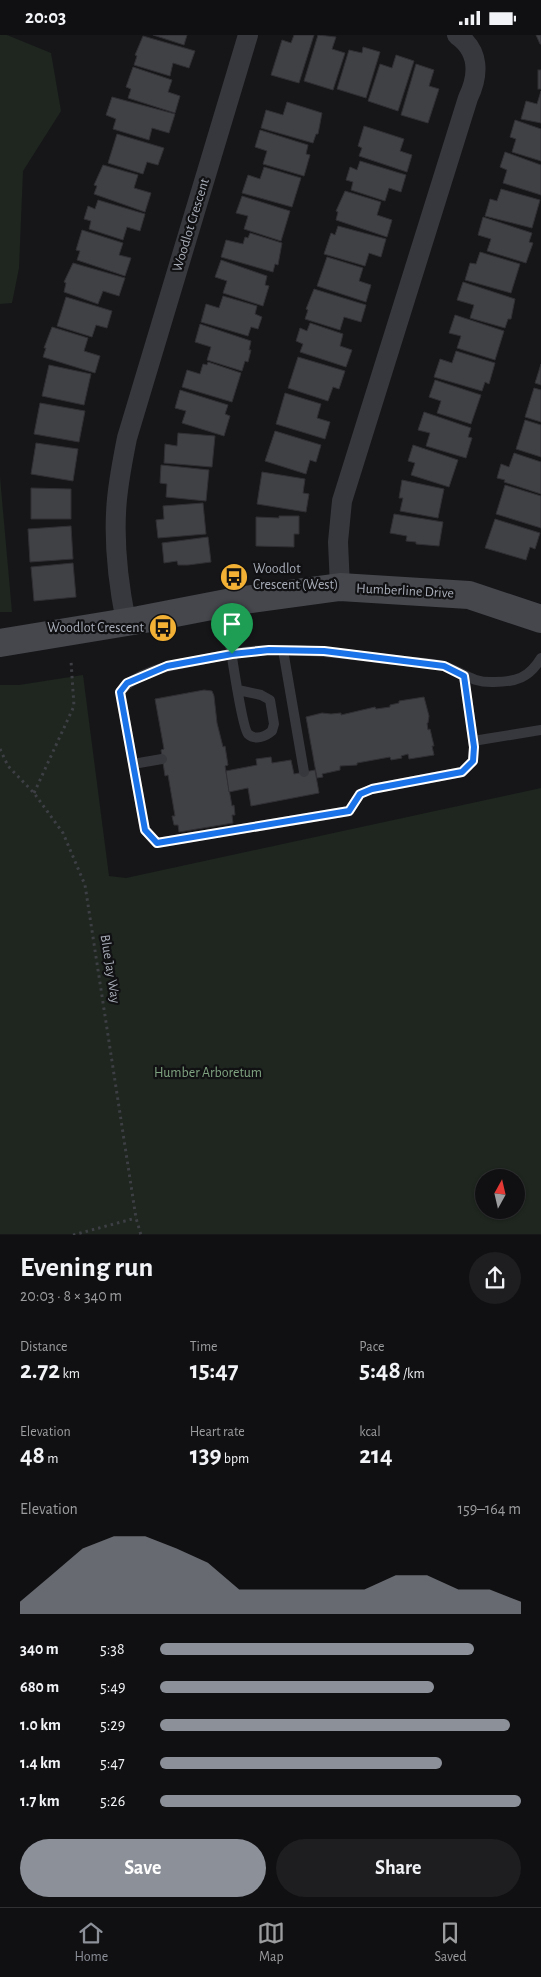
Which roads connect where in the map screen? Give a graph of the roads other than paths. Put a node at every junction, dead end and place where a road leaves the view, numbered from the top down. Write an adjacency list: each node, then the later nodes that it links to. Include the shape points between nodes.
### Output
1 (248, 35): 6 (street, Woodlot Crescent, via 127,438 117,500 116,543)
2 (457, 35): 3 (street, via 473,53 476,79 342,501 338,542)
3 (340, 587): 4 (street, Humberline Drive); 5 (street, Humberline Drive, via 469,595)
4 (224, 604): 6 (street, Humberline Drive); 9 (lane)
5 (541, 619)
6 (126, 622): 7 (street, Humberline Drive)
7 (0, 643)
8 (283, 650): 9 (lane); 11 (lane, via 324,651 444,666); 17 (lane)
9 (232, 654): 12 (lane); 16 (lane, via 167,666 127,683 120,692)
10 (541, 658): 11 (lane, via 524,678 493,683)
11 (464, 676): 14 (lane)
12 (238, 690): 12 (lane, via 245,729 250,736 266,736 274,724 270,700)
13 (541, 730): 14 (lane)
14 (473, 741): 16 (lane, via 473,761 462,772 372,789 360,794 349,811 157,843 145,830)
15 (162, 759): 16 (lane)
16 (133, 764)
17 (304, 772)

